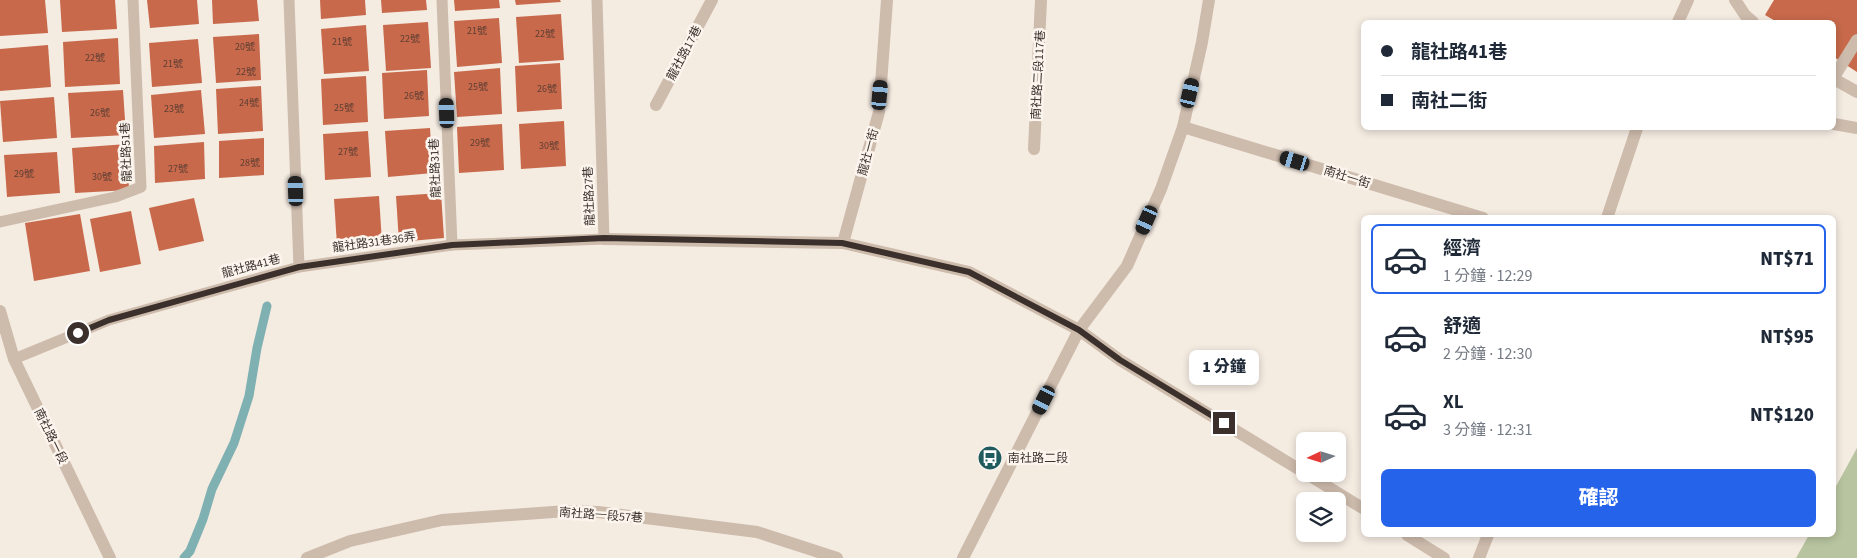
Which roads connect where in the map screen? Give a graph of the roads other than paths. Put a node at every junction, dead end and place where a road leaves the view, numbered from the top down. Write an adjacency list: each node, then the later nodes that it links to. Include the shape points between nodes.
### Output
1 (133, 0): 25 (lane, 龍社路51巷, via 141,187 115,197)
2 (289, 0): 29 (lane, 龍社路41巷)
3 (442, 0): 28 (lane, 龍社路31巷)
4 (597, 0): 26 (lane, 龍社路27巷)
5 (712, 0): 17 (street, 龍社路17巷)
6 (887, 0): 27 (street, 龍社一街, via 879,112)
7 (1041, 0): 22 (street, 南社路二段117巷)
8 (1209, 0): 19 (street)
9 (1688, 0): 11 (street)
10 (1735, 0): 12 (street)
11 (1679, 20)
12 (1751, 20)
13 (1857, 40): 14 (street)
14 (1836, 75)
15 (1836, 79): 16 (street)
16 (1857, 92)
17 (656, 105)
18 (1836, 124): 20 (street)
19 (1183, 127): 23 (street, 南社一街); 31 (street, via 1127,266)
20 (1857, 128)
21 (1636, 130): 24 (street)
22 (1034, 149)
23 (1473, 215)
24 (1608, 215)
25 (0, 222)
26 (604, 238): 27 (street); 28 (lane, 龍社路27巷)
27 (842, 243): 31 (street, via 969,272)
28 (452, 245): 29 (lane, 龍社路31巷36弄)
29 (299, 267): 32 (lane, 龍社路41巷, via 109,320)
30 (0, 311): 32 (street, 南社路一段)
31 (1079, 330): 33 (street, via 1120,360); 41 (street)
32 (14, 358): 38 (street, 南社路一段)
33 (1296, 467)
34 (1320, 482): 35 (street)
35 (1361, 507)
36 (1410, 537): 42 (street)
37 (1487, 537): 43 (street)
38 (110, 558)
39 (307, 558): 40 (street, 南社路一段57巷, via 350,541 442,520 567,511 757,532)
40 (837, 558)
41 (964, 558)
42 (1444, 558)
43 (1479, 558)

